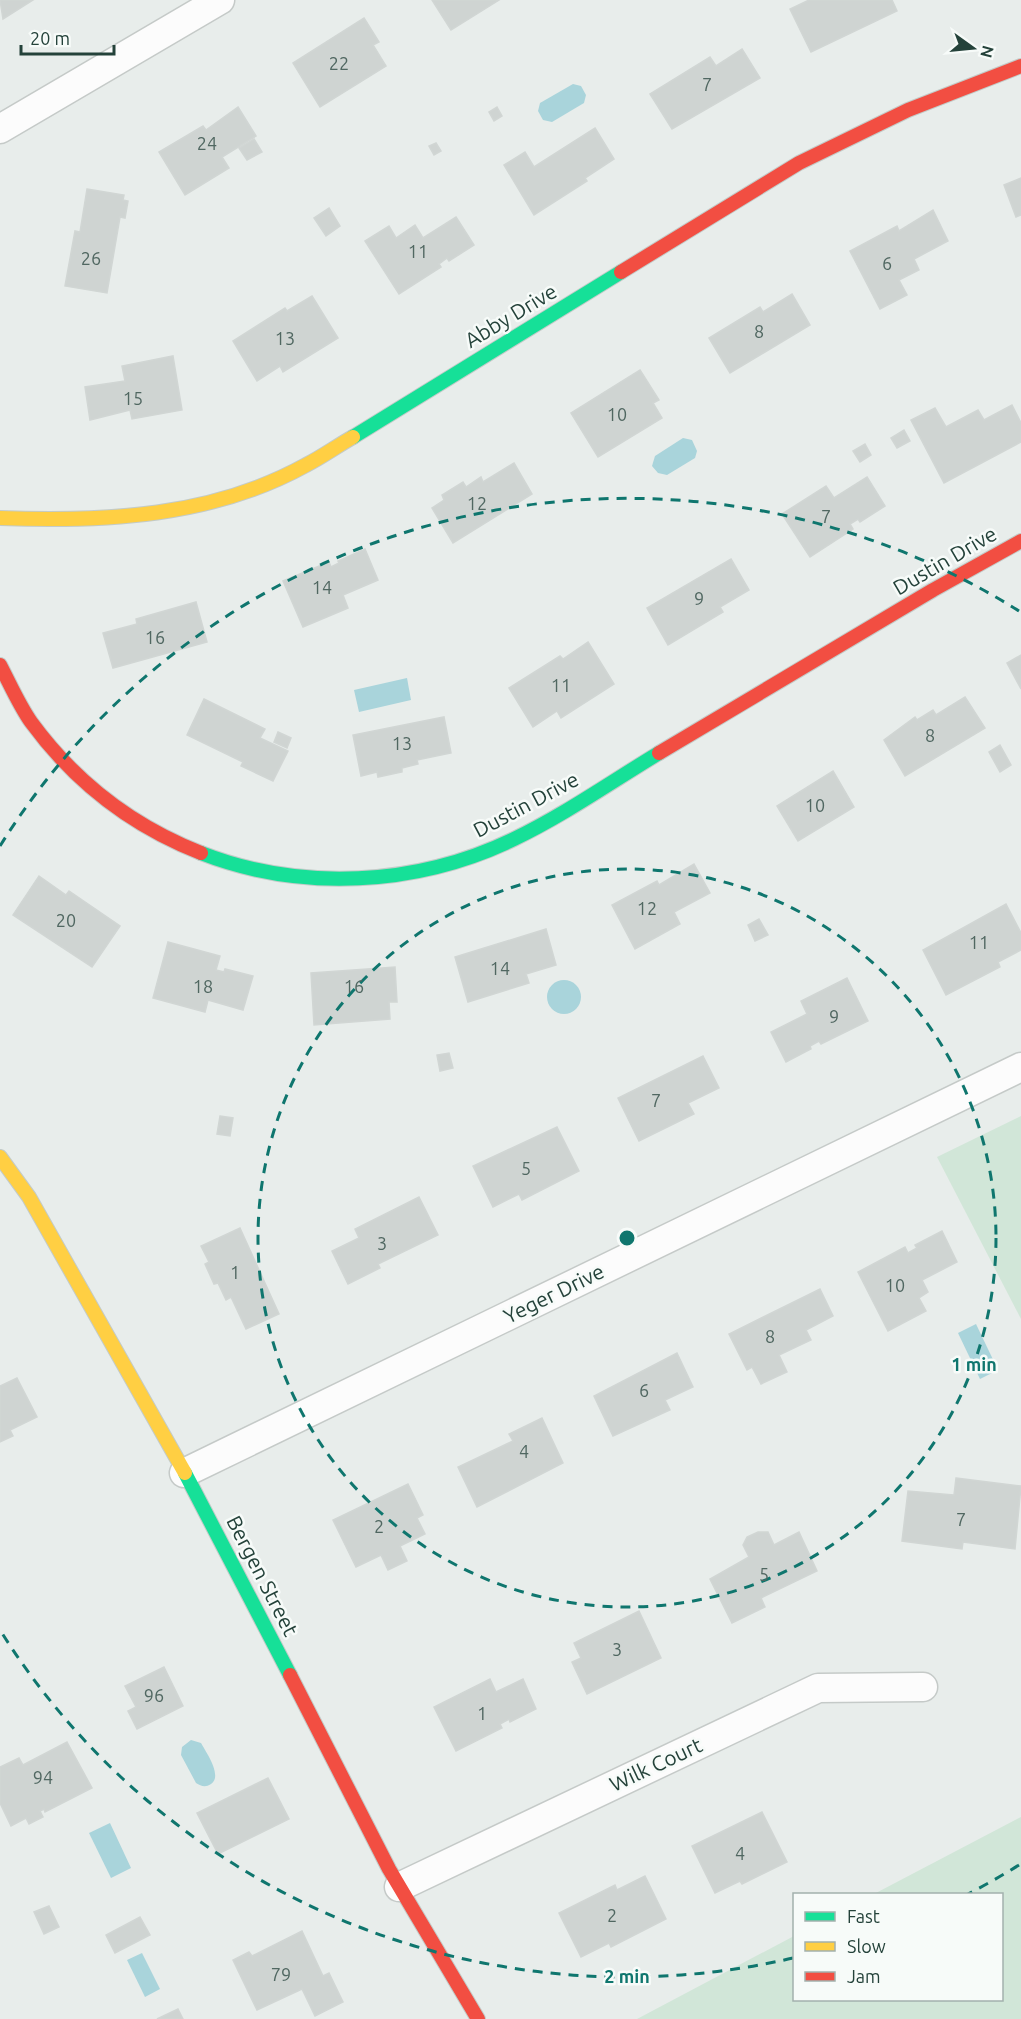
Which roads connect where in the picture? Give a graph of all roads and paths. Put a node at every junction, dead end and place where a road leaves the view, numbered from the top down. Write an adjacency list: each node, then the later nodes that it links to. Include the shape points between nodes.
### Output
1 (220, 0): 3 (street)
2 (1021, 66): 4 (street, Abby Drive, via 961,86 879,121 799,163 305,466 241,493 183,510 123,519)
3 (0, 129)
4 (0, 518)
5 (1021, 541): 6 (street, Dustin Drive, via 515,839 465,860 412,873 357,880 295,877 242,867 190,850 140,826 96,795 62,764 34,729)
6 (0, 665)
7 (1021, 1066): 9 (street, Yeger Drive)
8 (0, 1156): 9 (street, Bergen Street, via 65,1259)
9 (184, 1473): 11 (street, Bergen Street)
10 (923, 1687): 11 (street, Wilk Court, via 818,1688)
11 (399, 1887): 12 (street, Bergen Street)
12 (478, 2019)

